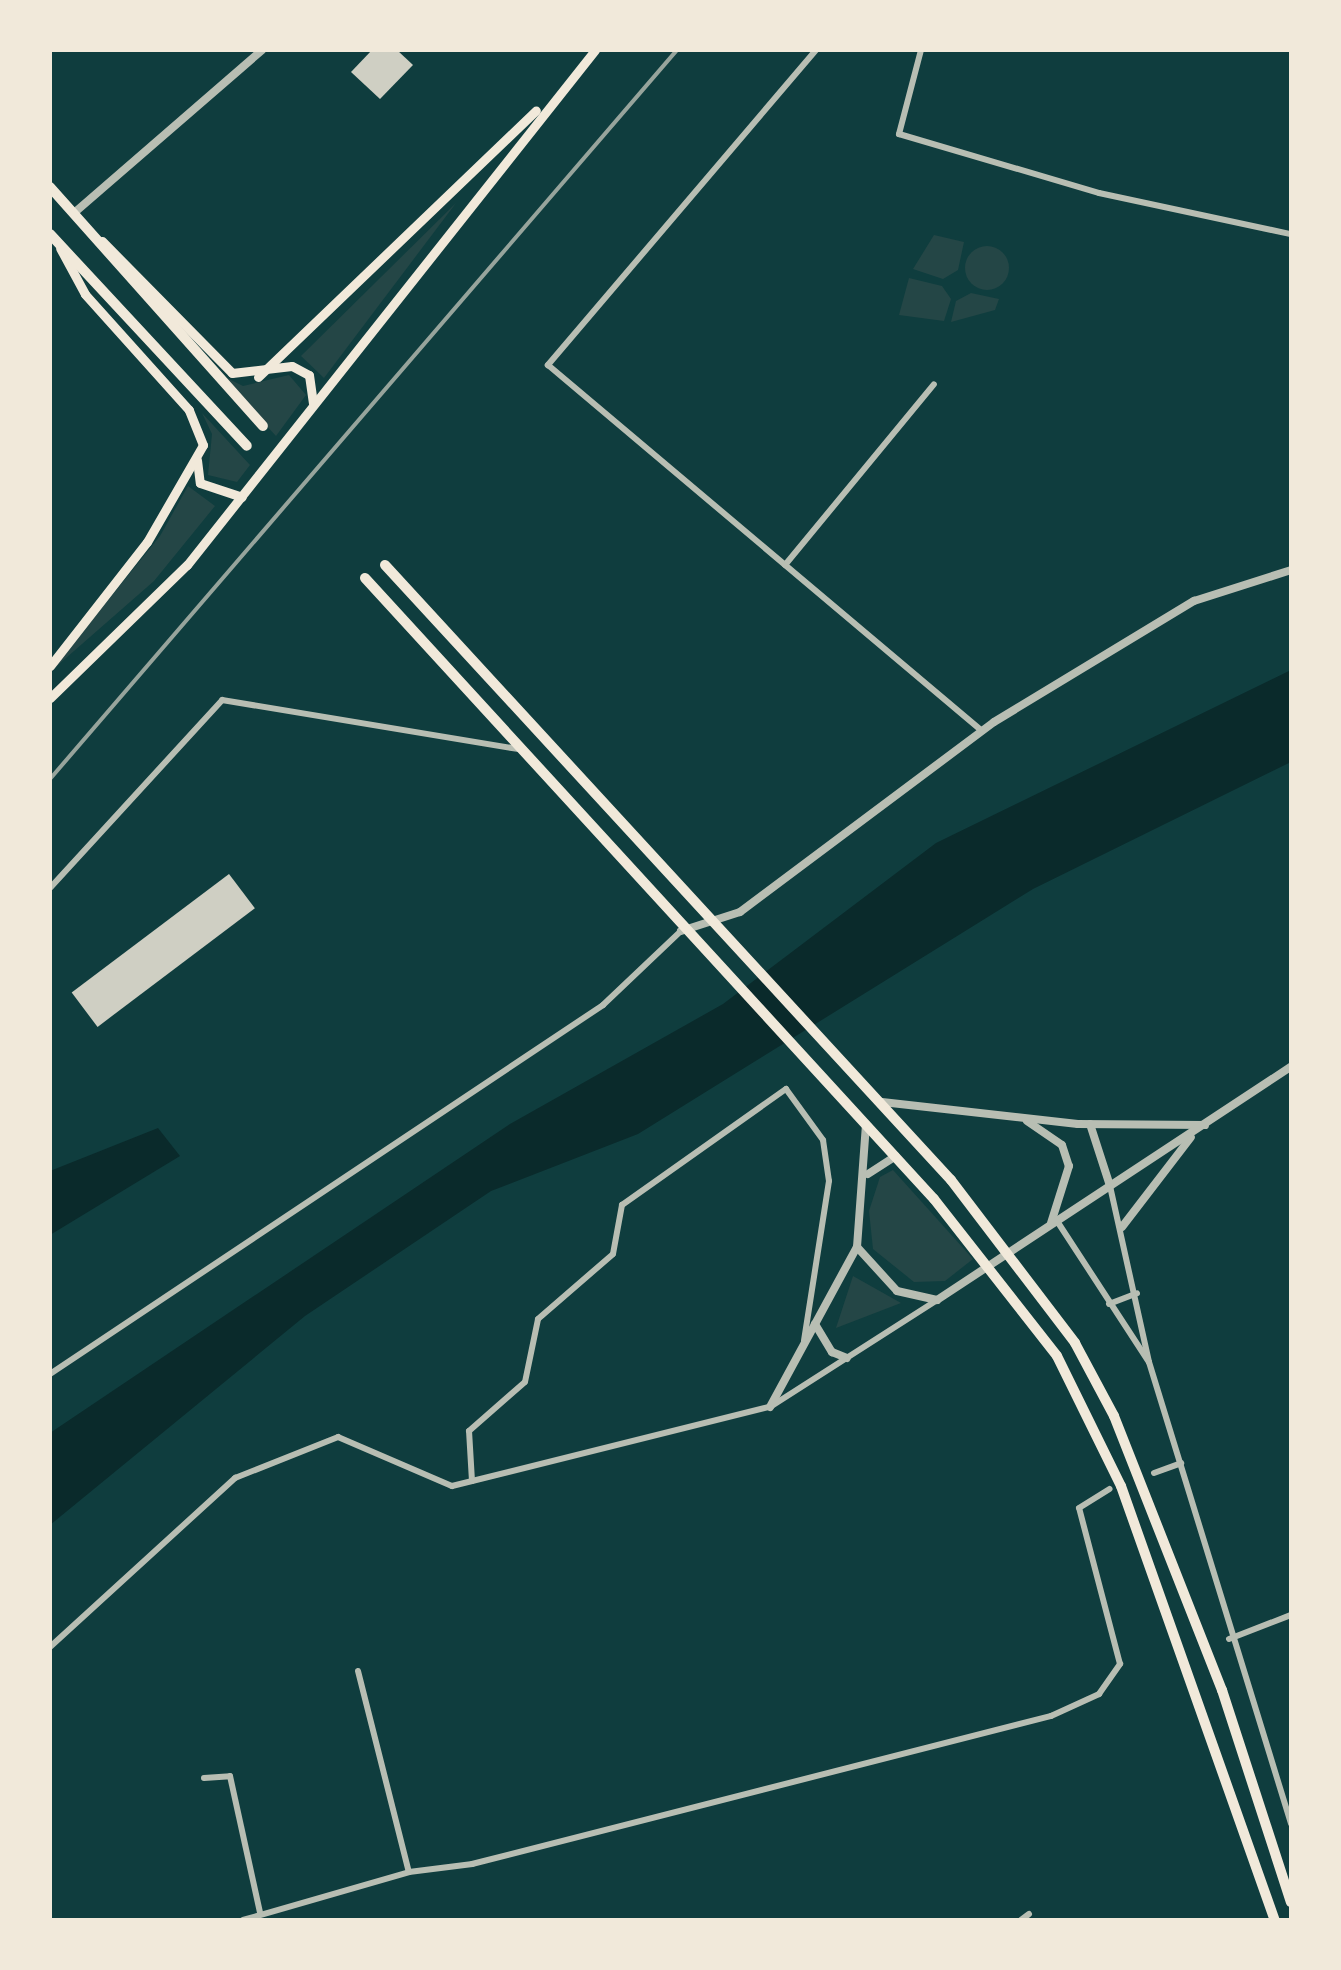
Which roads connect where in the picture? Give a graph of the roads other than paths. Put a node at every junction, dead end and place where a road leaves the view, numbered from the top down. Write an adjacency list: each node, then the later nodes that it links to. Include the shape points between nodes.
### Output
1 (262, 50): 7 (street)
2 (595, 50): 5 (main road)
3 (816, 50): 19 (street, via 548,365)
4 (921, 50): 9 (street, via 899,134 1099,193)
5 (563, 83): 11 (main road); 13 (main road)
6 (50, 186): 7 (main road)
7 (74, 213): 8 (main road)
8 (83, 225): 11 (main road, via 217,361); 14 (main road)
9 (1291, 234)
10 (52, 241): 15 (main road); 16 (main road, via 85,294 189,410 203,444)
11 (258, 376): 13 (main road, via 292,366 309,375 317,391)
12 (934, 384): 19 (street)
13 (310, 411): 17 (main road)
14 (263, 426)
15 (247, 446)
16 (197, 457): 17 (main road, via 200,483); 22 (main road, via 147,542)
17 (242, 497): 23 (main road)
18 (385, 565): 27 (main road)
19 (785, 565): 24 (street)
20 (1291, 570): 24 (street, via 1194,601)
21 (365, 578): 25 (main road)
22 (50, 666)
23 (50, 698)
24 (982, 731): 27 (street, via 740,912)
25 (519, 749): 26 (street, via 222,700); 28 (main road)
26 (50, 888)
27 (714, 922): 28 (street); 30 (main road)
28 (682, 931): 32 (main road); 49 (street, via 604,1005)
29 (1291, 1067): 34 (street)
30 (882, 1102): 31 (street); 62 (main road, via 956,1186 1075,1343 1114,1416 1222,1690)
31 (1019, 1118): 33 (street); 39 (street, via 1062,1144 1069,1166)
32 (866, 1124): 36 (main road); 37 (street)
33 (1090, 1124): 34 (street); 38 (street)
34 (1205, 1125): 35 (street)
35 (1195, 1132): 38 (street); 40 (street)
36 (896, 1156): 37 (street); 67 (main road, via 1056,1356 1121,1486)
37 (868, 1174): 41 (street)
38 (1110, 1186): 39 (street); 40 (street)
39 (1054, 1222): 43 (street); 44 (street)
40 (1122, 1227): 42 (street)
41 (856, 1247): 43 (street, via 871,1273 898,1291); 45 (street)
42 (1137, 1292): 44 (street); 48 (street)
43 (937, 1300): 47 (street)
44 (1110, 1304): 48 (street)
45 (815, 1324): 46 (street); 47 (street, via 832,1352)
46 (802, 1347): 50 (street); 53 (street, via 829,1181 823,1140 786,1090 622,1204 613,1254 538,1319 525,1382 469,1431)
47 (847, 1358): 50 (street)
48 (1149, 1362): 51 (street)
49 (50, 1374)
50 (770, 1407): 53 (street)
51 (1181, 1463): 52 (street); 56 (street)
52 (1154, 1473)
53 (472, 1482): 57 (street, via 452,1486 338,1438 235,1478)
54 (1110, 1489): 61 (street, via 1078,1508 1120,1664 1099,1694 1051,1716 699,1809)
55 (1291, 1615): 56 (street)
56 (1229, 1639): 60 (street)
57 (50, 1646)
58 (358, 1671): 61 (street)
59 (204, 1778): 63 (street, via 230,1776)
60 (1291, 1824)
61 (410, 1872): 63 (street)
62 (1291, 1902)
63 (260, 1912): 65 (street)
64 (1030, 1914): 66 (street)
65 (243, 1920)
66 (1021, 1920)
67 (1275, 1920)

